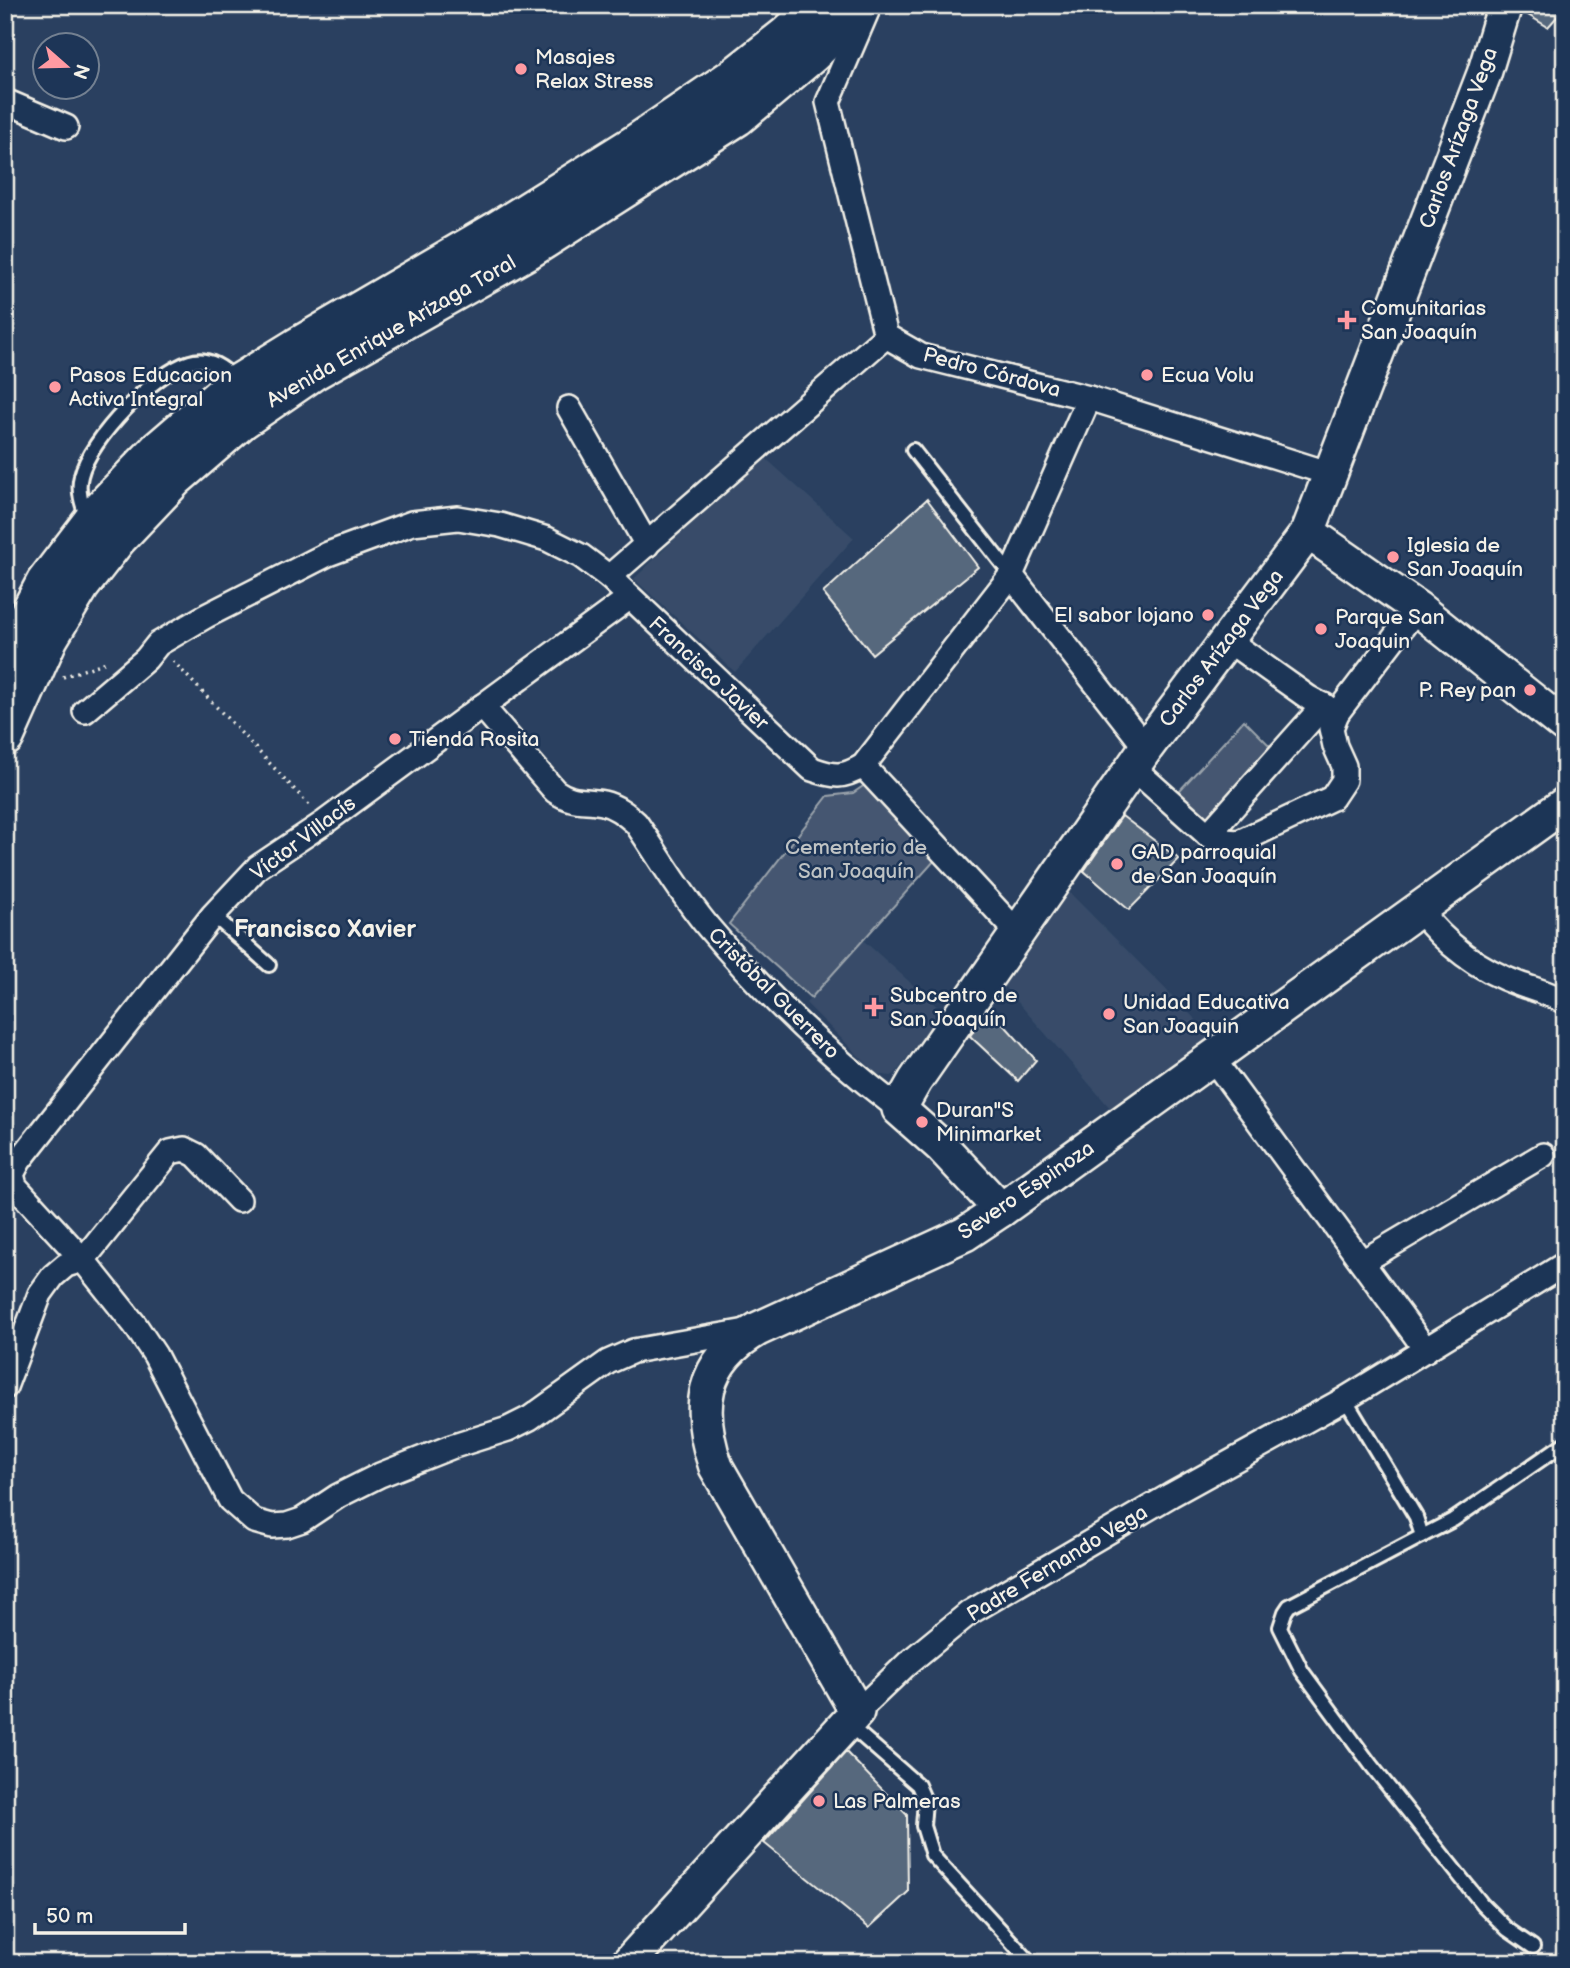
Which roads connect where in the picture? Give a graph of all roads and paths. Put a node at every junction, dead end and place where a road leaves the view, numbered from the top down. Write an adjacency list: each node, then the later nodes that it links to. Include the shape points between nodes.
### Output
1 (819, 5): 8 (main road, Avenida Enrique Arízaga Toral, via 735,76 632,146)
2 (862, 5): 24 (main road, Avenida Enrique Arízaga Toral, via 737,117 528,250 314,371 241,421 175,478 117,539 81,586)
3 (870, 5): 7 (street, via 828,102)
4 (1505, 5): 12 (street, Carlos Arízaga Vega, via 1484,74)
5 (5, 101): 6 (street)
6 (66, 127)
7 (886, 336): 9 (street, Pedro Córdova, via 921,356); 15 (street)
8 (239, 383): 13 (main road, Avenida Enrique Arízaga Toral, via 157,451); 13 (lane, via 227,369 191,361 171,371 120,413 81,476 80,498)
9 (1089, 398): 12 (street, Pedro Córdova); 16 (street)
10 (569, 408): 15 (street)
11 (913, 450): 16 (lane)
12 (1331, 474): 14 (street, Carlos Arízaga Vega)
13 (89, 525): 22 (main road, Avenida Enrique Arízaga Toral, via 45,583)
14 (1308, 532): 19 (street); 20 (street, Carlos Arízaga Vega)
15 (647, 545): 17 (street)
16 (1011, 575): 30 (street); 31 (street)
17 (609, 577): 18 (street, Francisco Javier); 21 (street, Francisco Javier, via 547,539 500,525 458,518 412,523 328,554)
18 (629, 598): 25 (street, Víctor Villacís); 31 (street, Francisco Javier, via 812,769 831,776 848,775)
19 (1417, 608): 26 (street); 28 (street)
20 (1226, 639): 26 (street); 30 (street, Carlos Arízaga Vega)
21 (158, 644): 27 (street, Francisco Javier); 33 (path)
22 (5, 659)
23 (109, 661): 24 (path)
24 (24, 690): 29 (main road, Avenida Enrique Arízaga Toral)
25 (482, 706): 33 (street, Víctor Villacís); 41 (street, Cristóbal Guerrero, via 555,791 566,799 606,803 636,823 708,927 767,992)
26 (1330, 709): 34 (street); 34 (street, via 1335,746 1344,766 1344,780 1332,798 1239,842)
27 (85, 711)
28 (1565, 726)
29 (5, 737)
30 (1139, 758): 34 (street); 37 (street, Carlos Arízaga Vega)
31 (863, 766): 37 (street)
32 (1565, 804): 35 (street, Severo Espinoza)
33 (325, 822): 36 (street, Víctor Villacís, via 258,867)
34 (1208, 835)
35 (1419, 910): 39 (street, via 1458,953); 40 (street, Severo Espinoza)
36 (213, 915): 38 (lane); 45 (street, Víctor Villacís, via 12,1174 15,1186)
37 (1018, 933): 41 (street, Carlos Arízaga Vega)
38 (269, 965)
39 (1565, 1002)
40 (1213, 1059): 44 (street, Severo Espinoza); 46 (street)
41 (899, 1109): 44 (street)
42 (1543, 1155): 46 (street)
43 (239, 1200): 45 (street, via 197,1155 184,1149 170,1152)
44 (1001, 1210): 48 (street, Severo Espinoza, via 965,1234)
45 (83, 1260): 48 (street, via 155,1355 230,1500 254,1521 272,1526 302,1520 380,1475 508,1429 608,1362 633,1351); 50 (street, via 66,1265 40,1294)
46 (1362, 1262): 49 (street)
47 (1565, 1264): 49 (street, Padre Fernando Vega)
48 (758, 1329): 54 (street, Severo Espinoza, via 741,1339 715,1369 704,1406 706,1440 716,1467)
49 (1426, 1349): 51 (street, Padre Fernando Vega)
50 (5, 1387)
51 (1345, 1399): 53 (lane, via 1416,1517); 54 (street, Padre Fernando Vega, via 970,1614 908,1664)
52 (1565, 1443): 53 (lane)
53 (1422, 1536): 55 (lane, via 1289,1606 1281,1619 1281,1633 1302,1671 1482,1904)
54 (853, 1718): 56 (street, Padre Fernando Vega); 57 (lane, via 918,1785 925,1801 923,1826 932,1855)
55 (1533, 1947)
56 (628, 1963)
57 (1031, 1963)

